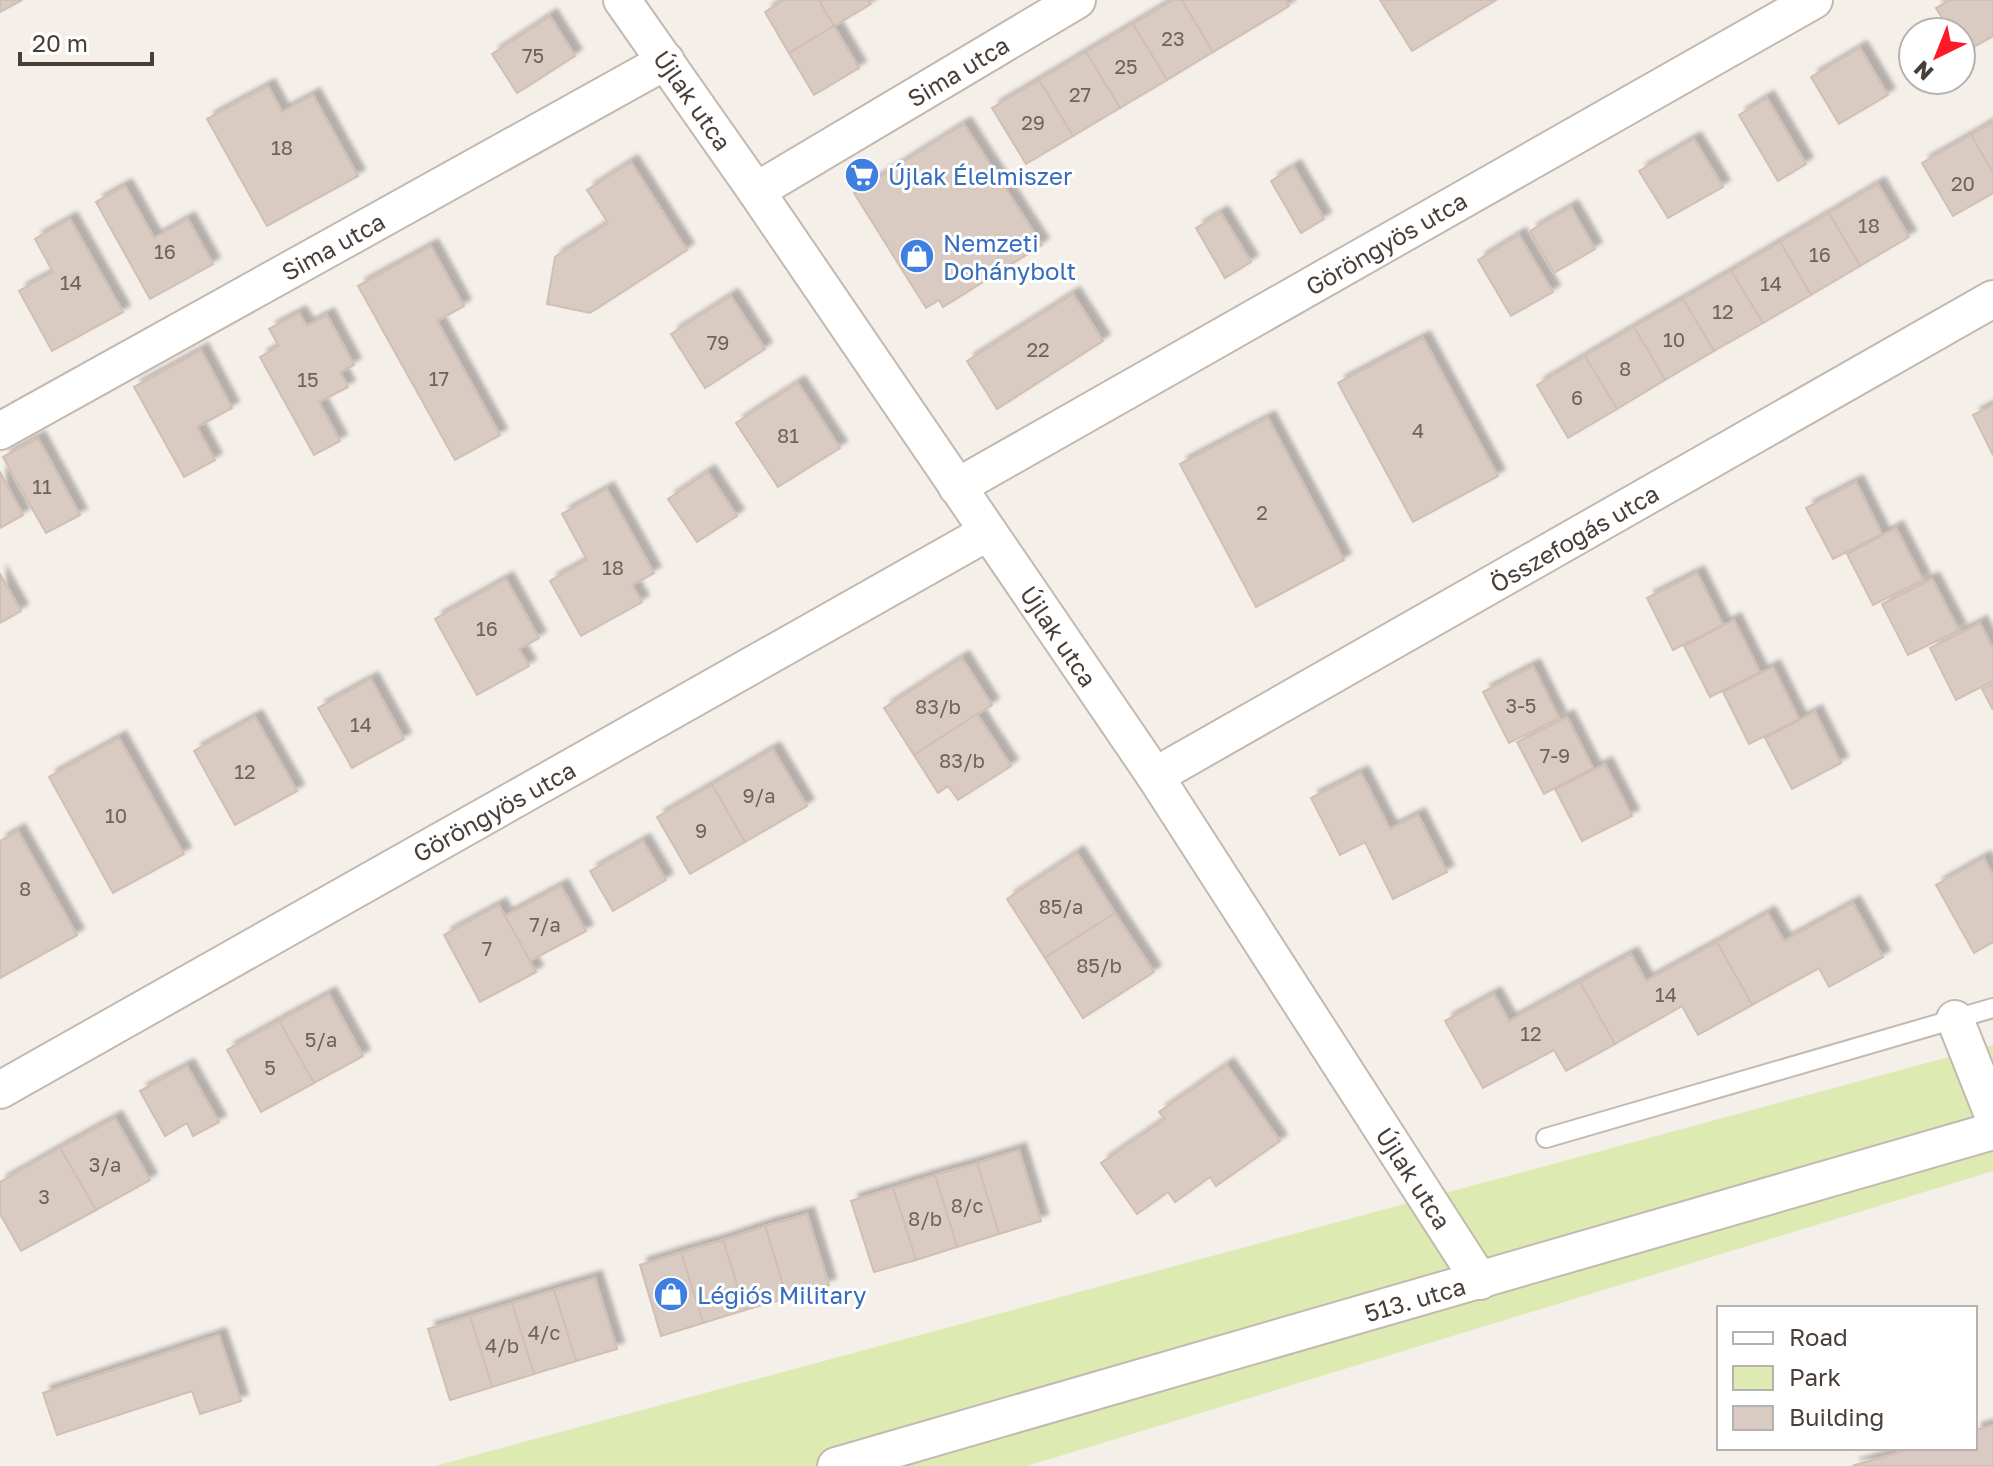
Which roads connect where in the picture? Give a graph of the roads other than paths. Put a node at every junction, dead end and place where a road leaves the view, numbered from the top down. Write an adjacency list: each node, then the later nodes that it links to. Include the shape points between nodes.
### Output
1 (622, 0): 4 (street, Újlak utca)
2 (1077, 0): 5 (street, Sima utca)
3 (1814, 0): 8 (street, Göröngyös utca)
4 (666, 61): 5 (street, Újlak utca); 7 (street, Sima utca)
5 (756, 191): 8 (street, Újlak utca)
6 (1993, 299): 10 (street, Összefogás utca)
7 (0, 431)
8 (957, 487): 9 (street, Újlak utca)
9 (988, 532): 10 (street, Újlak utca); 13 (street, Göröngyös utca)
10 (1155, 776): 17 (street, Újlak utca)
11 (1993, 1008): 12 (lane)
12 (1955, 1019): 14 (street); 16 (lane)
13 (0, 1090)
14 (1993, 1115)
15 (1993, 1131): 17 (street, 513. utca)
16 (1546, 1138)
17 (1480, 1281): 18 (street, 513. utca)
18 (836, 1466)

